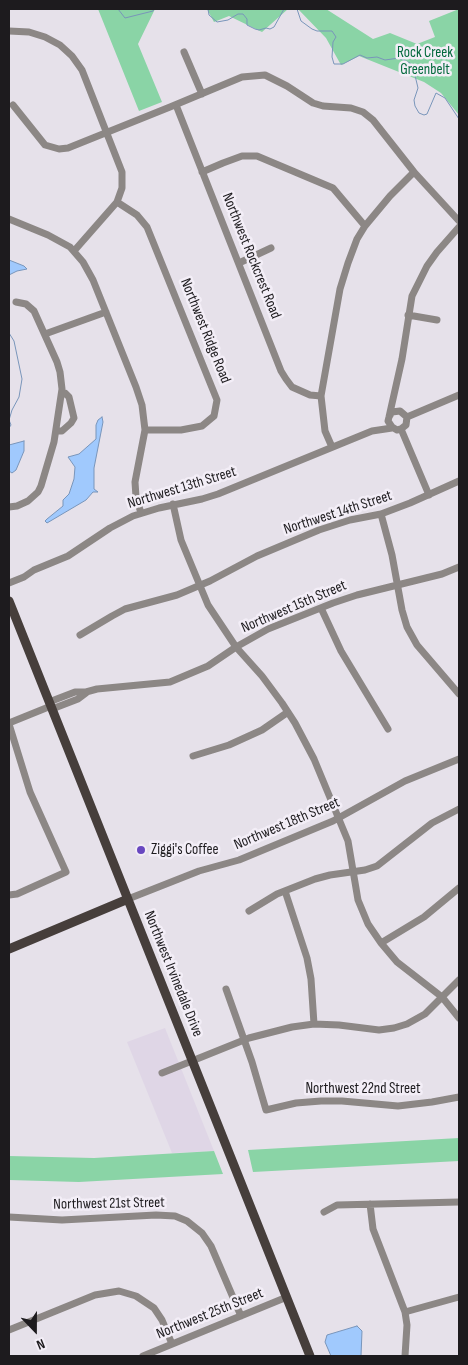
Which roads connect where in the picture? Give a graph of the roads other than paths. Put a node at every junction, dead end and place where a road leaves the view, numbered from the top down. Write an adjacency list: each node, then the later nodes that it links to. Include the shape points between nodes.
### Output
1 (9, 32): 6 (street, via 40,35 69,52 82,70)
2 (184, 52): 3 (street)
3 (202, 94): 5 (street); 8 (street, via 242,77 265,75 313,103 363,112)
4 (13, 105): 6 (street, via 41,141 54,149 65,149)
5 (176, 105): 6 (street); 7 (street, Northwest Rockcrest Road)
6 (107, 132): 9 (street, via 122,172 122,188)
7 (202, 172): 12 (street, via 242,156 257,156 333,188); 16 (street, Northwest Rockcrest Road)
8 (414, 172): 11 (street); 12 (street)
9 (117, 202): 15 (street); 31 (street, Northwest Ridge Road, via 148,227 217,400 214,416 202,426)
10 (9, 219): 15 (street, via 48,235)
11 (459, 221)
12 (365, 226): 25 (street, via 340,289)
13 (459, 226): 19 (street, via 426,266 412,296)
14 (271, 248): 16 (street)
15 (74, 251): 18 (street, via 89,271)
16 (239, 263): 25 (street, Northwest Rockcrest Road, via 286,379 301,392)
17 (16, 302): 21 (street, via 30,306)
18 (106, 312): 21 (street); 31 (street, via 139,394)
19 (408, 315): 20 (street); 23 (street)
20 (437, 320)
21 (44, 334): 22 (street, via 60,372)
22 (62, 392): 32 (street); 32 (street, via 69,396 74,418 62,431)
23 (395, 393): 26 (street); 27 (street)
24 (459, 395): 28 (street)
25 (321, 396): 34 (street, via 325,431)
26 (400, 411): 27 (street, via 392,412); 28 (street)
27 (389, 417): 29 (street); 33 (street, Northwest 13th Street)
28 (407, 417): 30 (street)
29 (392, 428): 30 (street); 33 (street, Northwest 13th Street)
30 (402, 429): 36 (street)
31 (145, 430): 39 (street, via 135,482)
32 (57, 431): 38 (street, via 38,492 17,506)
33 (372, 431): 34 (street, Northwest 13th Street)
34 (332, 447): 37 (street, Northwest 13th Street, via 218,494)
35 (459, 482): 36 (street, Northwest 14th Street)
36 (429, 495): 40 (street, Northwest 14th Street)
37 (173, 504): 39 (street, Northwest 13th Street); 46 (street, via 181,540)
38 (9, 507)
39 (141, 513): 42 (street, Northwest 13th Street, via 110,528 68,556)
40 (381, 514): 45 (street); 46 (street, Northwest 14th Street, via 319,530 257,556)
41 (459, 567): 45 (street, Northwest 15th Street)
42 (34, 570): 43 (street, Northwest 13th Street); 44 (street, Northwest 13th Street)
43 (9, 578)
44 (9, 583)
45 (398, 585): 48 (street, Northwest 15th Street, via 357,594); 51 (street, via 407,627 417,645)
46 (200, 586): 49 (street, Northwest 14th Street, via 125,609); 50 (street, via 215,617)
47 (9, 601): 52 (main road, Northwest Irvinedale Drive)
48 (321, 608): 50 (street, Northwest 15th Street); 55 (street, via 341,651)
49 (80, 635)
50 (236, 647): 52 (street, Northwest 15th Street, via 208,666 170,682 75,692); 53 (street)
51 (459, 694)
52 (51, 706): 54 (street, Northwest 15th Street); 64 (main road, Northwest Irvinedale Drive)
53 (288, 712): 56 (street, via 255,734); 59 (street, via 314,759)
54 (9, 724): 63 (street, via 34,801 66,872 17,894)
55 (388, 729)
56 (193, 756)
57 (459, 758): 59 (street, Northwest 18th Street, via 405,781)
58 (459, 809): 60 (street, via 432,823 378,866)
59 (339, 818): 60 (street, via 348,840); 64 (street, Northwest 18th Street, via 239,860 199,871)
60 (353, 872): 62 (street, via 315,879); 66 (street, via 362,913)
61 (459, 888): 66 (street, via 424,917)
62 (285, 891): 65 (street); 72 (street, via 311,979)
63 (9, 894)
64 (128, 899): 67 (main road, Northwest 18th Street); 74 (main road, Northwest Irvinedale Drive)
65 (249, 912)
66 (381, 943): 70 (street, via 397,962)
67 (9, 949)
68 (459, 980): 70 (street)
69 (226, 989): 73 (street)
70 (442, 997): 71 (street); 72 (street, via 420,1017 394,1028 379,1030)
71 (459, 1018)
72 (314, 1024): 73 (street)
73 (244, 1040): 74 (street); 76 (street, Northwest 22nd Street, via 266,1110 321,1101 398,1106)
74 (193, 1061): 75 (street); 82 (main road, Northwest Irvinedale Drive)
75 (162, 1073)
76 (459, 1097)
77 (459, 1202): 78 (street)
78 (370, 1204): 79 (street, via 337,1205); 83 (street, via 373,1229)
79 (324, 1212)
80 (9, 1217): 84 (street, Northwest 21st Street, via 62,1220 175,1216 202,1233 211,1246)
81 (459, 1297): 83 (street)
82 (287, 1298): 84 (street, Northwest 25th Street); 88 (main road, Northwest Irvinedale Drive)
83 (405, 1312): 89 (street)
84 (241, 1316): 86 (street, Northwest 25th Street)
85 (9, 1330): 86 (street, via 95,1295 119,1292 136,1296 154,1308)
86 (172, 1344): 87 (street, Northwest 25th Street)
87 (143, 1356)
88 (310, 1356)
89 (405, 1356)

